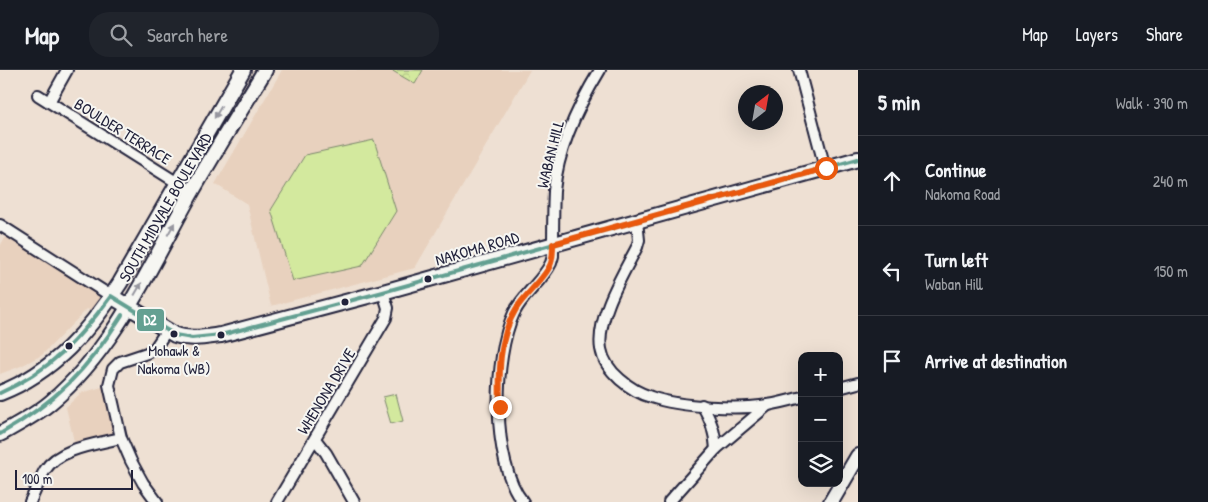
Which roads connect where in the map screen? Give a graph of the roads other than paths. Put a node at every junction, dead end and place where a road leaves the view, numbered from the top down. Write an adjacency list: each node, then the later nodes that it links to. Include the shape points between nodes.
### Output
1 (67, 70): 7 (street)
2 (243, 70): 10 (main road, SOUTH MIDVALE BOULEVARD, one-way to 10)
3 (265, 70): 11 (main road, SOUTH MIDVALE BOULEVARD)
4 (600, 70): 14 (street, WABAN HILL, via 578,109 562,154 554,190)
5 (799, 70): 9 (street)
6 (38, 95): 7 (street, BOULDER TERRACE)
7 (48, 102): 10 (street, BOULDER TERRACE)
8 (858, 159): 9 (main road, NAKOMA ROAD)
9 (826, 168): 12 (main road, NAKOMA ROAD)
10 (177, 182): 11 (street, BOULDER TERRACE); 16 (main road, SOUTH MIDVALE BOULEVARD)
11 (192, 192): 17 (main road, SOUTH MIDVALE BOULEVARD, one-way to 11)
12 (637, 221): 14 (main road, NAKOMA ROAD); 23 (street, via 637,247 604,320 601,350 604,359 624,382 650,397)
13 (0, 225): 16 (street)
14 (553, 244): 15 (main road, NAKOMA ROAD); 34 (street, WABAN HILL, via 548,269 524,297 511,320 501,358 502,437 510,479)
15 (383, 292): 18 (main road, NAKOMA ROAD, via 195,339); 27 (street, WHENONA DRIVE, via 388,308 386,318)
16 (111, 296): 17 (main road, NAKOMA ROAD); 21 (main road, SOUTH MIDVALE BOULEVARD, via 87,329 56,361 22,384)
17 (128, 306): 18 (main road, NAKOMA ROAD); 25 (main road, SOUTH MIDVALE BOULEVARD, via 104,344 75,379 42,409)
18 (167, 330): 26 (street, via 147,354 120,362 112,369 109,385)
19 (856, 385): 20 (street)
20 (843, 387)
21 (0, 393)
22 (798, 398): 24 (street)
23 (702, 405): 24 (street); 28 (street, via 710,417)
24 (768, 405): 28 (street)
25 (0, 434)
26 (121, 438): 30 (street, via 58,457 45,469); 31 (street, via 143,484)
27 (315, 439): 32 (street, WHENONA DRIVE); 33 (street)
28 (716, 449): 35 (street)
29 (858, 456): 36 (main road)
30 (30, 502)
31 (158, 502)
32 (277, 502)
33 (354, 502)
34 (523, 502)
35 (669, 502)
36 (831, 502)

